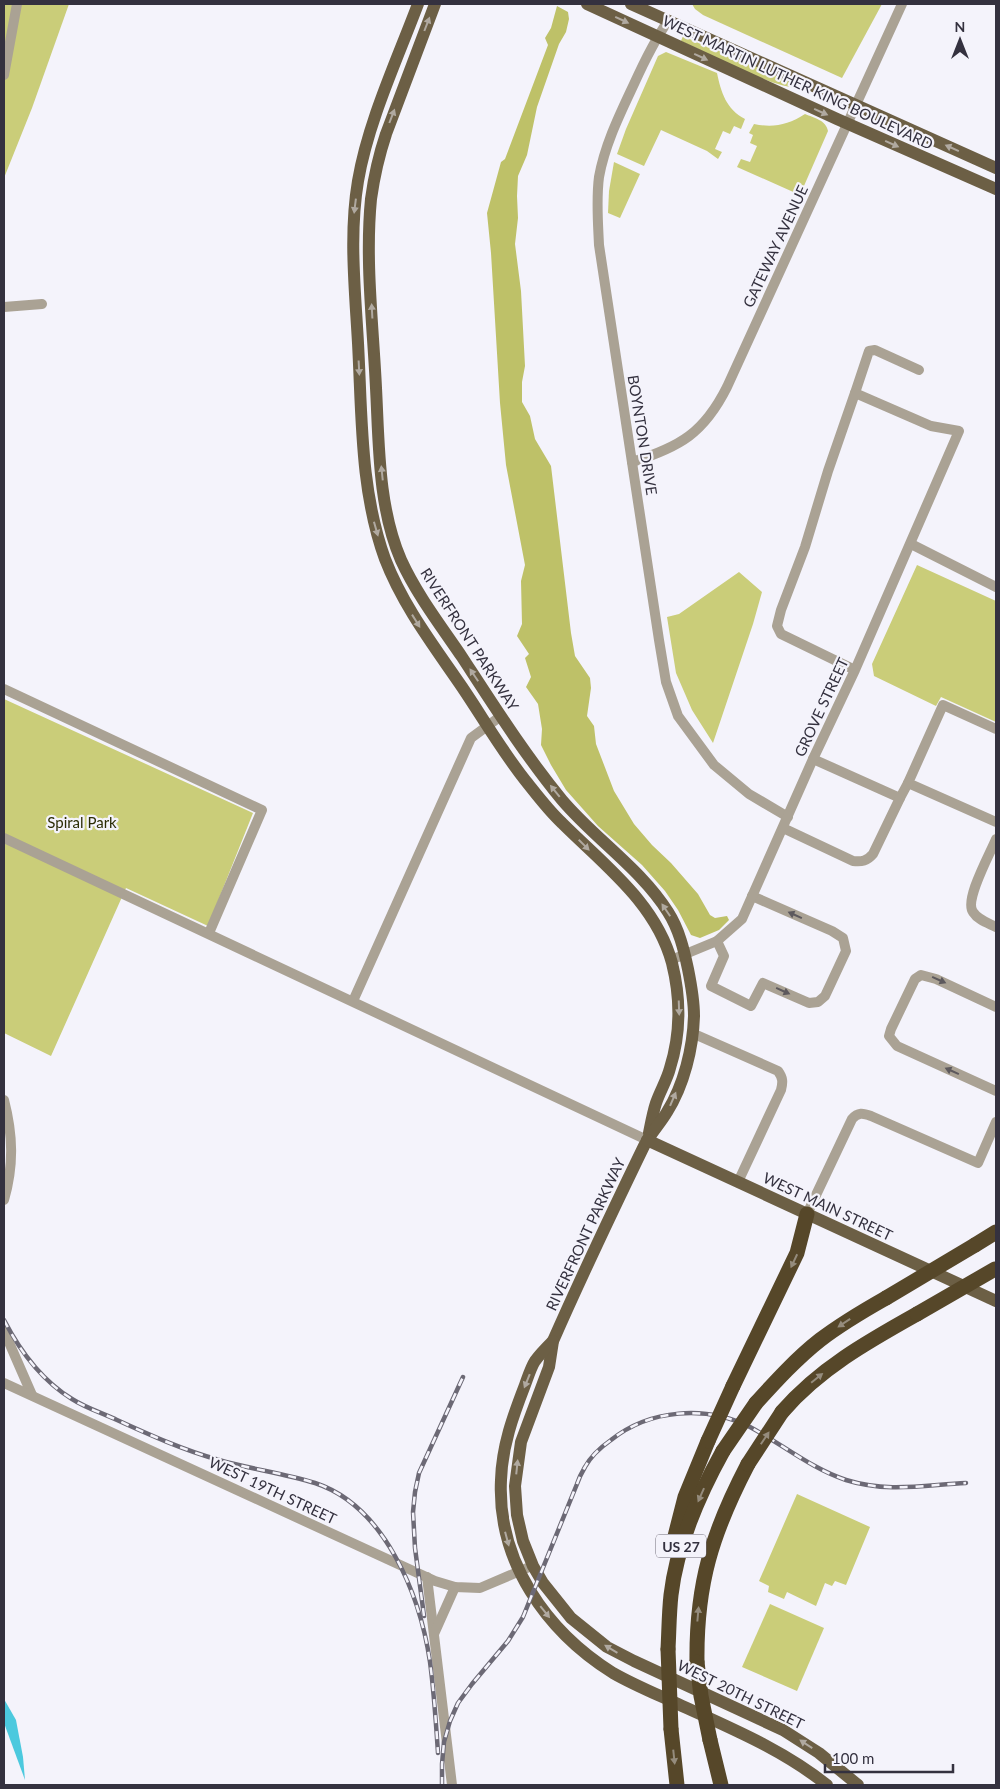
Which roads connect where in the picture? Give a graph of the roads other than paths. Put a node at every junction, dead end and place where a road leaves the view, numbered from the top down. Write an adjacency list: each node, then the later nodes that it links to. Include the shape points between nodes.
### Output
1 (17, 4): 9 (street)
2 (418, 4): 12 (main road, RIVERFRONT PARKWAY, via 382,99)
3 (435, 4): 13 (main road, RIVERFRONT PARKWAY, one-way to 3)
4 (586, 4): 8 (main road, WEST MARTIN LUTHER KING BOULEVARD, one-way to 8)
5 (631, 4): 7 (main road, WEST MARTIN LUTHER KING BOULEVARD)
6 (902, 4): 10 (street, GATEWAY AVENUE)
7 (668, 21): 8 (street, BOYNTON DRIVE); 10 (main road, WEST MARTIN LUTHER KING BOULEVARD)
8 (657, 36): 11 (main road, WEST MARTIN LUTHER KING BOULEVARD, one-way to 11); 20 (street, BOYNTON DRIVE, via 606,148 599,177 597,208)
9 (4, 75)
10 (856, 105): 11 (street, GATEWAY AVENUE); 14 (main road, WEST MARTIN LUTHER KING BOULEVARD, one-way to 10)
11 (847, 124): 15 (main road, WEST MARTIN LUTHER KING BOULEVARD, one-way to 15); 20 (street, GATEWAY AVENUE, via 712,412 684,440)
12 (364, 158): 13 (street); 26 (main road, RIVERFRONT PARKWAY, one-way to 26, via 358,178 354,216 354,254 364,456 375,527 399,591)
13 (378, 162): 25 (main road, RIVERFRONT PARKWAY, one-way to 13, via 418,591 401,558 390,524 380,449 370,267 371,199)
14 (996, 168)
15 (996, 189)
16 (42, 304): 17 (street)
17 (4, 307)
18 (919, 370): 19 (street, via 875,350 869,351)
19 (855, 393): 21 (street, GROVE STREET, via 931,426 959,431); 23 (street, via 777,626 780,634)
20 (632, 462): 31 (street, BOYNTON DRIVE, via 666,682 678,716 714,765 749,794)
21 (911, 544): 22 (street); 23 (street, GROVE STREET)
22 (996, 587)
23 (855, 670): 28 (street, GROVE STREET)
24 (4, 689): 38 (street, via 262,810)
25 (501, 716): 26 (street); 40 (main road, RIVERFRONT PARKWAY, one-way to 25, via 669,913 646,883 565,803 528,757)
26 (488, 725): 41 (main road, RIVERFRONT PARKWAY, one-way to 41, via 523,778 558,820 649,912); 42 (street, via 471,738)
27 (996, 729): 29 (street, via 943,705)
28 (813, 759): 30 (street); 31 (street, GROVE STREET)
29 (908, 783): 30 (street); 32 (street)
30 (900, 798): 33 (street, via 873,854 862,862 853,861)
31 (788, 817): 33 (street, GROVE STREET)
32 (996, 822)
33 (783, 828): 36 (street, GROVE STREET)
34 (4, 838): 38 (street)
35 (996, 839): 37 (street, via 970,899 973,913)
36 (752, 896): 39 (street, GROVE STREET, via 742,919); 39 (street, one-way to 36, via 724,956 711,986 750,1006 762,982 809,1003 818,1002 825,996 846,951 843,938)
37 (996, 927)
38 (209, 933): 42 (street)
39 (717, 941): 40 (street, GROVE STREET)
40 (684, 954): 41 (street, GROVE STREET); 44 (main road, RIVERFRONT PARKWAY, via 692,987)
41 (671, 960): 48 (main road, RIVERFRONT PARKWAY, one-way to 48, via 678,992 676,1048 656,1103)
42 (353, 1001): 48 (street)
43 (996, 1007): 45 (street, one-way to 43, via 897,1046 889,1036 915,979 921,975)
44 (692, 1033): 48 (main road, RIVERFRONT PARKWAY, one-way to 44, via 668,1110 682,1079); 49 (street, via 778,1071 782,1076 781,1090)
45 (996, 1091)
46 (4, 1100): 50 (street, via 12,1154)
47 (996, 1122): 51 (street, via 978,1164 871,1116 856,1115)
48 (647, 1140): 49 (main road, WEST MAIN STREET); 56 (main road, RIVERFRONT PARKWAY)
49 (738, 1182): 51 (main road, WEST MAIN STREET)
50 (4, 1200)
51 (807, 1214): 54 (main road, WEST MAIN STREET); 63 (highway, one-way to 63, bridge, via 797,1254 733,1386 685,1497 669,1573)
52 (996, 1232): 63 (highway, US 27, one-way to 63, bridge, via 819,1341 756,1403 723,1451 698,1500 675,1573)
53 (996, 1272): 68 (highway, US 27, one-way to 53, bridge, via 701,1696 697,1662 698,1615 710,1552 724,1512 748,1464 782,1412 841,1358)
54 (996, 1301)
55 (4, 1331): 58 (street)
56 (553, 1341): 59 (main road, RIVERFRONT PARKWAY, one-way to 56, via 517,1515 516,1471 525,1428 549,1367); 60 (main road, RIVERFRONT PARKWAY, one-way to 60, via 535,1361 510,1424 503,1454 502,1517)
57 (4, 1383): 58 (street, WEST 19TH STREET)
58 (32, 1395): 61 (street, WEST 19TH STREET)
59 (533, 1566): 60 (street, WEST 19TH STREET); 65 (main road, RIVERFRONT PARKWAY, one-way to 59, via 620,1655 582,1629 551,1596)
60 (518, 1571): 62 (street, WEST 19TH STREET, via 480,1588); 69 (main road, RIVERFRONT PARKWAY, one-way to 69, via 539,1605 573,1642 607,1668 644,1689 763,1743)
61 (427, 1578): 62 (street, WEST 19TH STREET); 64 (street)
62 (455, 1587): 64 (street)
63 (669, 1617): 67 (highway, US 27, one-way to 67, bridge, via 671,1729)
64 (434, 1635): 66 (street)
65 (655, 1671): 70 (main road, WEST 20TH STREET, one-way to 65, via 819,1753 783,1730)
66 (452, 1785)
67 (677, 1785)
68 (721, 1785)
69 (827, 1785)
70 (858, 1785)

